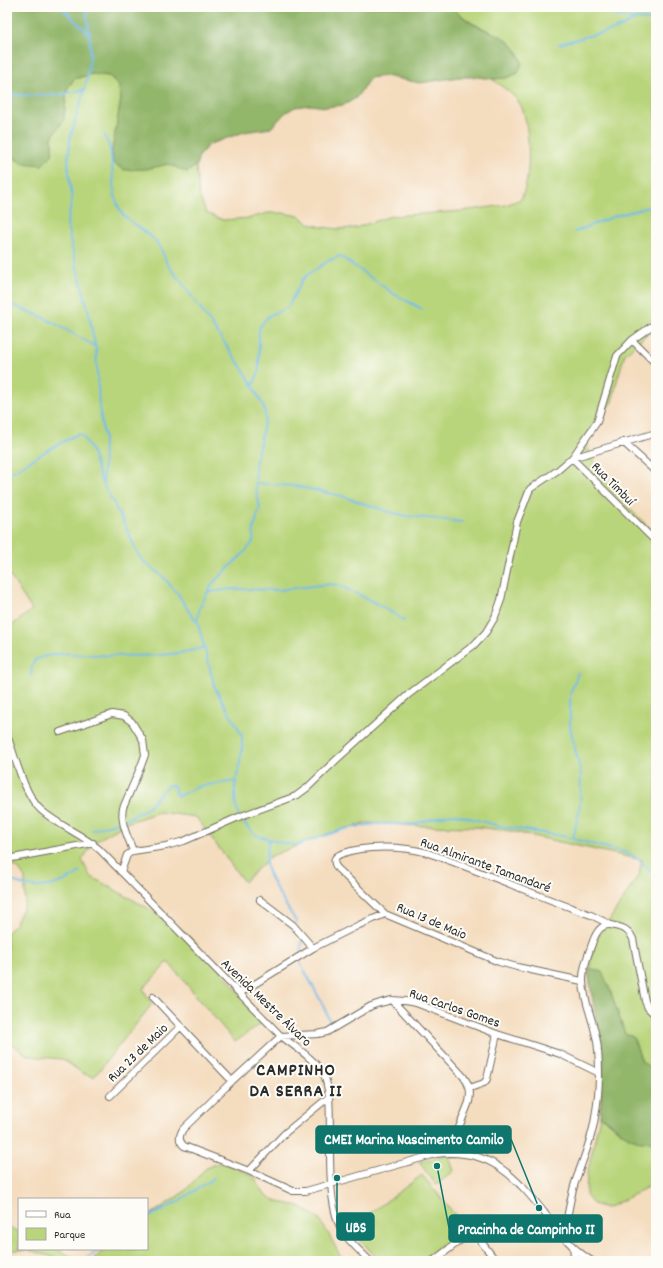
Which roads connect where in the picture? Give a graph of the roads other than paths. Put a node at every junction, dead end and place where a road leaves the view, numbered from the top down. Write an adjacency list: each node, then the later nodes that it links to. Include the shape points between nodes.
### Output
1 (656, 323): 2 (street)
2 (632, 340): 3 (street); 6 (street, via 617,356 597,422)
3 (656, 364)
4 (656, 433): 5 (street)
5 (623, 442): 6 (street); 7 (street)
6 (572, 458): 8 (street, Rua Timbuí); 12 (street, via 530,489 517,522 495,617 474,645 409,694 301,793 175,844)
7 (656, 472)
8 (656, 542)
9 (60, 732): 12 (street, via 112,714 124,716 132,722 143,740 145,755 122,814 124,828)
10 (7, 735): 11 (street, Avenida Mestre Álvaro, via 28,793 34,802 66,828)
11 (93, 844): 13 (street); 14 (street, Avenida Mestre Álvaro)
12 (133, 851): 14 (street, via 125,858)
13 (7, 859)
14 (121, 872): 20 (street, Avenida Mestre Álvaro)
15 (260, 900): 18 (street, via 293,925)
16 (385, 914): 17 (street, Rua Almirante Tamandaré, via 337,868 335,858 367,848 394,848 427,853); 18 (street, Rua 13 de Maio); 19 (street, Rua 13 de Maio, via 499,962)
17 (609, 924): 19 (street, via 598,930 594,937); 23 (street, via 623,928 634,939 645,1001)
18 (313, 948): 20 (street, Rua 13 de Maio)
19 (582, 981): 27 (street, via 598,1048)
20 (240, 993): 26 (street, Avenida Mestre Álvaro)
21 (153, 996): 24 (street)
22 (392, 1000): 25 (street, Rua Carlos Gomes, via 416,1003); 26 (street, Rua Carlos Gomes, via 371,1006 328,1032); 29 (street, via 463,1076)
23 (656, 1016)
24 (181, 1026): 28 (street); 30 (street, Rua 23 de Maio)
25 (497, 1034): 27 (street, Rua Carlos Gomes, via 554,1052); 29 (street, via 487,1078 484,1083)
26 (281, 1036): 28 (street); 31 (street, Avenida Mestre Álvaro, via 323,1074)
27 (599, 1073): 35 (street, via 595,1116 589,1144 571,1197)
28 (232, 1080): 33 (street, via 183,1129 180,1143)
29 (470, 1088): 32 (street, via 469,1102)
30 (110, 1096)
31 (329, 1097): 33 (street, via 289,1129); 34 (street, Avenida Mestre Álvaro)
32 (449, 1152): 34 (street); 35 (street, via 488,1160 511,1174)
33 (249, 1171): 34 (street, via 300,1192)
34 (331, 1184): 37 (street, Avenida Mestre Álvaro, via 336,1215 342,1230)
35 (564, 1237): 36 (street)
36 (573, 1248): 40 (street); 41 (street)
37 (370, 1261)
38 (433, 1261): 39 (street, via 470,1233 476,1235)
39 (496, 1261)
40 (575, 1261)
41 (592, 1261)

